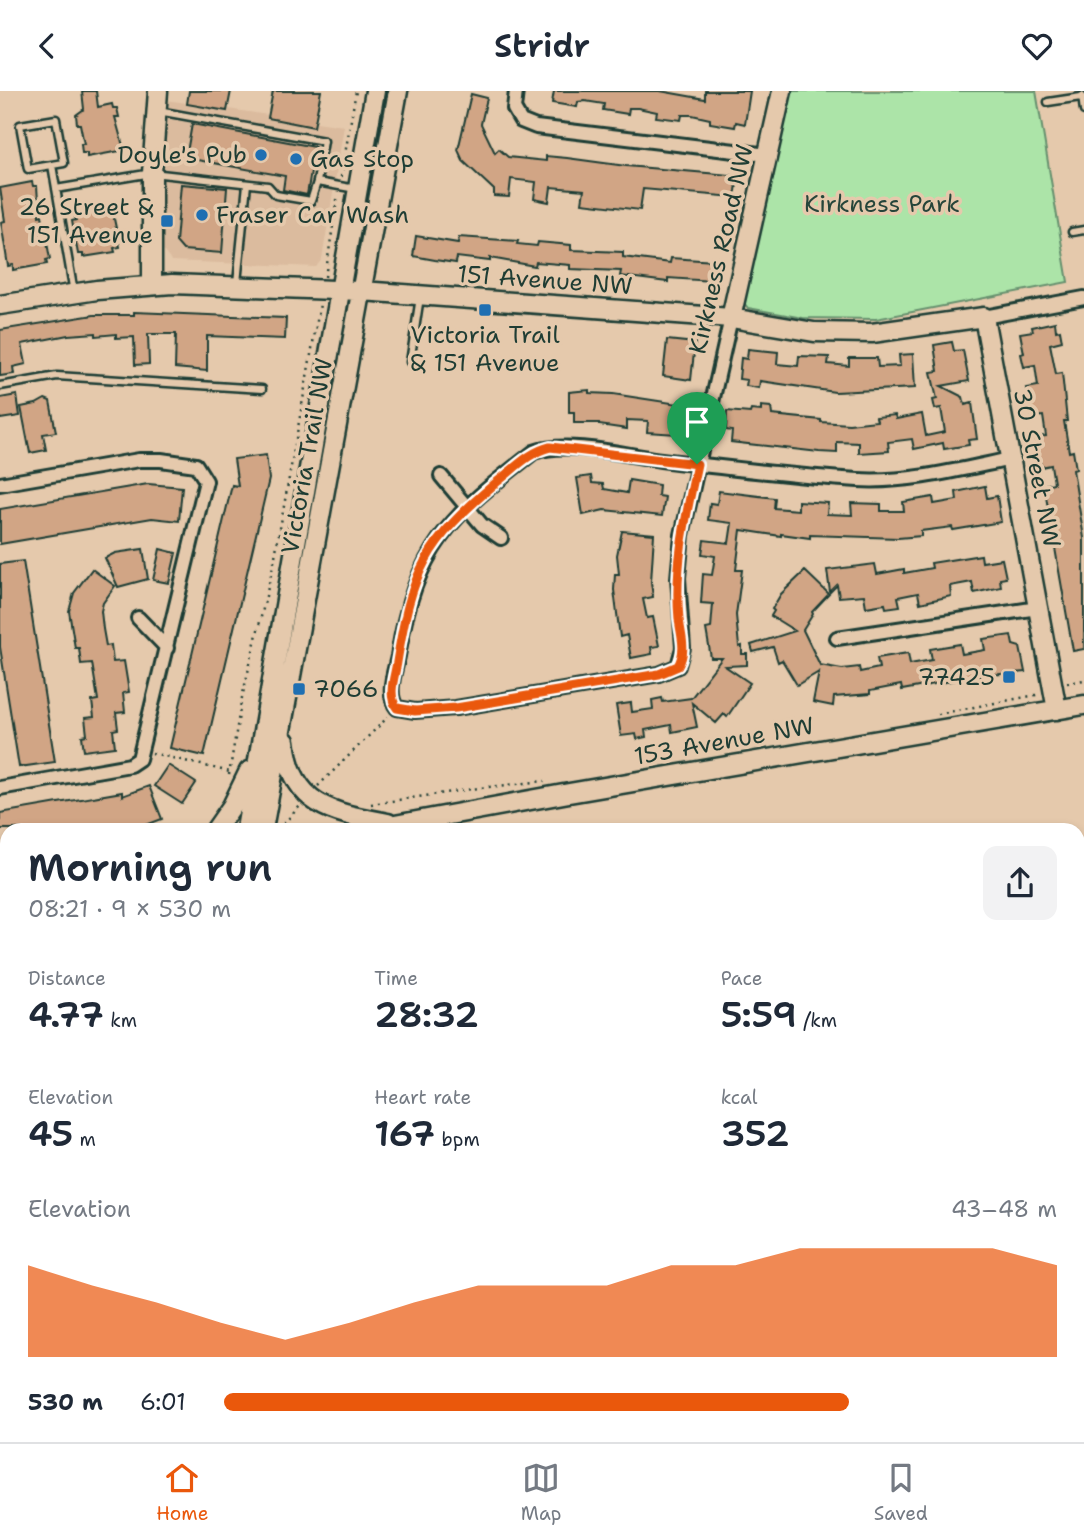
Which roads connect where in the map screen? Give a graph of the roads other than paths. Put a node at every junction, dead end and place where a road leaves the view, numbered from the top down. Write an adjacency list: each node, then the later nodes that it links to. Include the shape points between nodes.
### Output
1 (158, 91): 8 (main road)
2 (375, 91): 16 (main road, Victoria Trail NW)
3 (398, 91): 22 (main road, Victoria Trail NW)
4 (516, 91): 10 (street, via 513,109 521,121 536,127)
5 (782, 91): 10 (main road, Kirkness Road NW)
6 (1083, 96): 7 (lane); 9 (lane)
7 (1048, 102)
8 (156, 111): 12 (main road); 13 (lane, via 324,141)
9 (1084, 111)
10 (768, 155): 28 (main road, Kirkness Road NW)
11 (52, 165): 11 (lane, via 64,163 56,119 20,125 28,169); 15 (lane)
12 (152, 173): 14 (lane); 15 (lane); 19 (main road)
13 (317, 181): 14 (lane, via 311,201); 16 (lane)
14 (247, 184): 20 (lane)
15 (56, 189): 23 (lane)
16 (358, 189): 21 (main road, Victoria Trail NW)
17 (1084, 230): 18 (lane)
18 (1072, 232)
19 (152, 285): 20 (main road, 151 Avenue NW); 23 (main road, 151 Avenue NW)
20 (237, 285): 21 (main road, 151 Avenue NW)
21 (331, 289): 22 (main road, 151 Avenue NW); 44 (main road, Victoria Trail NW)
22 (362, 291): 24 (main road, 151 Avenue NW); 45 (main road, Victoria Trail NW)
23 (74, 293): 26 (main road, 151 Avenue NW)
24 (420, 295): 28 (main road, 151 Avenue NW); 29 (lane)
25 (1084, 298): 27 (street, 151 Avenue NW)
26 (0, 305)
27 (984, 317): 28 (main road, 151 Avenue NW, via 872,333 814,332); 32 (main road, 30 Street NW)
28 (731, 318): 33 (street, Kirkness Road NW)
29 (410, 362)
30 (0, 386): 31 (lane, via 57,376)
31 (262, 389)
32 (1011, 459): 33 (street, via 934,475 861,481); 38 (main road, 30 Street NW)
33 (697, 464): 36 (street, via 542,449); 36 (street, Kirkness Road NW, via 679,556 684,648 678,666 659,674 489,703 415,711 397,708 391,695 414,583 438,538)
34 (441, 476): 36 (street)
35 (0, 484): 41 (street, via 139,460 188,463 202,471 206,481)
36 (467, 508): 37 (street)
37 (500, 538)
38 (1038, 608): 40 (street); 43 (main road, 30 Street NW)
39 (138, 618): 41 (street)
40 (837, 638)
41 (167, 648): 46 (street, via 140,756)
42 (1084, 705): 43 (main road, 153 Avenue NW)
43 (1057, 710): 51 (main road, 153 Avenue NW)
44 (264, 724): 47 (main road, via 242,789); 48 (main road, Victoria Trail NW)
45 (283, 728): 49 (main road, Victoria Trail NW); 50 (main road, via 291,772 308,797 332,812)
46 (0, 788)
47 (220, 823)
48 (247, 823)
49 (264, 823)
50 (388, 823)
51 (409, 823)

